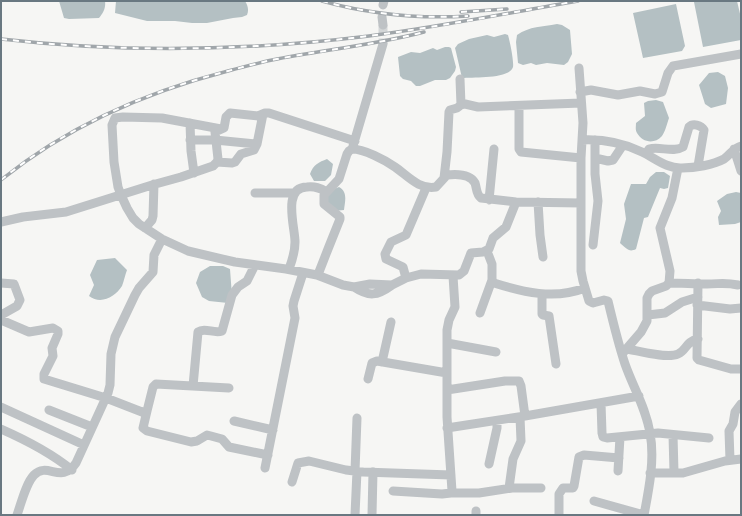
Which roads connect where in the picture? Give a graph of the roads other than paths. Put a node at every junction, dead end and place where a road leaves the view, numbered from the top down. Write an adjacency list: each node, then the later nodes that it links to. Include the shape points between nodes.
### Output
1 (383, 44): 16 (street)
2 (741, 54): 5 (street, via 673,66 659,94 640,91 618,95)
3 (579, 68): 5 (street)
4 (460, 79): 7 (street)
5 (583, 91): 6 (street)
6 (581, 103): 8 (street); 14 (street)
7 (461, 105): 8 (street); 28 (street, via 449,112)
8 (519, 106): 21 (street, via 521,152)
9 (263, 114): 11 (street, via 254,116 230,113); 15 (street); 16 (street, via 268,113)
10 (190, 123): 11 (street); 12 (street); 34 (street, via 162,118 115,118 112,125 114,162)
11 (222, 129): 13 (street, via 215,132)
12 (190, 140): 13 (street); 27 (street)
13 (215, 140): 15 (street); 23 (street)
14 (589, 140): 17 (street); 21 (street); 22 (street)
15 (257, 144): 23 (street, via 254,150 242,154 235,162)
16 (354, 145): 30 (street, via 385,161); 31 (street, via 347,154 339,179)
17 (623, 145): 20 (street); 22 (street, via 613,160)
18 (737, 148): 24 (street, via 724,159); 26 (street)
19 (494, 149): 35 (street)
20 (646, 154): 24 (street, via 649,149 677,150 684,147 689,127 694,125 704,130); 25 (street, via 668,166)
21 (581, 158): 38 (street)
22 (595, 158): 42 (street, via 598,201)
23 (217, 162): 27 (street)
24 (698, 166): 25 (street)
25 (678, 168): 52 (street, via 670,203 660,228 670,271)
26 (741, 171)
27 (194, 173): 29 (street)
28 (444, 178): 30 (street, via 436,187); 35 (street, via 451,174 464,175 474,183 478,196)
29 (154, 184): 34 (street); 40 (street, via 152,220)
30 (426, 188): 50 (street, via 406,235 391,242 385,254 386,259 403,267)
31 (327, 192): 33 (street, via 318,187 304,187); 48 (street, via 324,195 324,204 340,217 340,220)
32 (254, 193): 33 (street)
33 (294, 193): 46 (street, via 292,202 295,244)
34 (121, 195): 39 (street, via 66,212); 40 (street, via 134,218)
35 (489, 200): 36 (street)
36 (516, 202): 37 (street); 43 (street, via 506,227 493,238)
37 (538, 202): 38 (street); 44 (street)
38 (581, 203): 56 (street)
39 (1, 222)
40 (145, 228): 41 (street)
41 (162, 239): 45 (street, via 195,253); 78 (street, via 154,255 153,272 137,292 115,337 111,354 110,385)
42 (593, 246)
43 (487, 251): 49 (street, via 471,253 462,274); 51 (street, via 493,268)
44 (543, 256)
45 (255, 265): 46 (street); 74 (street, via 247,281 232,295 222,330 198,332)
46 (289, 269): 47 (street)
47 (303, 273): 48 (street); 91 (street, via 294,301 295,318)
48 (317, 275): 50 (street, via 343,286 354,287 370,284 392,285)
49 (453, 276): 50 (street, via 426,274); 66 (street, via 455,307 447,326)
50 (406, 278)
51 (492, 280): 57 (street, via 494,283); 60 (street)
52 (669, 282): 54 (street); 62 (street, via 649,294)
53 (1, 283): 61 (street, via 14,284 20,300 17,306)
54 (698, 283): 55 (street, via 726,282); 58 (street)
55 (738, 285)
56 (582, 290): 57 (street); 68 (street, via 593,303 608,301 612,323)
57 (542, 295): 70 (street, via 542,314 549,316)
58 (698, 301): 59 (street, via 730,309); 62 (street, via 682,302 665,313); 65 (street)
59 (741, 308)
60 (480, 313)
61 (1, 315)
62 (648, 315): 68 (street, via 645,327)
63 (1, 320): 78 (street, via 29,332 56,329 58,334 52,348 53,356 44,379)
64 (391, 322): 69 (street)
65 (698, 339): 68 (street, via 688,343 676,354); 71 (street, via 699,360 731,369)
66 (447, 343): 67 (street); 72 (street)
67 (496, 352)
68 (625, 352): 77 (street, via 629,375)
69 (382, 362): 72 (street); 73 (street, via 372,363)
70 (556, 364)
71 (741, 369)
72 (447, 372): 76 (street)
73 (368, 379)
74 (193, 386): 75 (street); 83 (street, via 154,385)
75 (229, 388)
76 (447, 390): 84 (street, via 519,381); 90 (street)
77 (639, 396): 79 (street); 92 (street)
78 (106, 398): 83 (street, via 142,412); 88 (street)
79 (601, 403): 84 (street); 94 (street, via 602,435 607,438)
80 (741, 404): 100 (street, via 735,412 729,431)
81 (1, 407): 96 (street)
82 (49, 410): 88 (street)
83 (147, 411): 97 (street, via 144,430 191,442 207,435 222,439 229,447)
84 (522, 417): 86 (street); 111 (street, via 521,440 514,459)
85 (357, 418): 104 (street)
86 (497, 421): 90 (street); 101 (street)
87 (234, 422): 91 (street)
88 (92, 427): 96 (street)
89 (1, 428): 103 (street, via 42,448)
90 (447, 428): 109 (street)
91 (273, 430): 97 (street)
92 (651, 434): 93 (street); 94 (street); 108 (street)
93 (673, 435): 95 (street); 107 (street)
94 (620, 437): 98 (street)
95 (709, 438)
96 (84, 445): 103 (street)
97 (268, 455): 102 (street)
98 (619, 458): 105 (street); 120 (street, via 584,455 578,457 574,486 563,488 559,494)
99 (741, 459): 100 (street)
100 (730, 460): 107 (street, via 690,471)
101 (489, 464)
102 (265, 468)
103 (72, 470): 117 (street, via 67,473 42,470 36,473 31,479)
104 (356, 471): 106 (street); 110 (street, via 305,461 298,463); 118 (street)
105 (618, 471)
106 (373, 472): 109 (street); 119 (street)
107 (674, 472): 108 (street)
108 (650, 473): 116 (street, via 650,484)
109 (451, 474): 114 (street)
110 (292, 482)
111 (509, 488): 112 (street); 114 (street, via 478,493)
112 (541, 488)
113 (393, 491): 114 (street)
114 (451, 493)
115 (594, 501): 116 (street)
116 (641, 514)
117 (17, 515)
118 (355, 515)
119 (372, 515)
120 (560, 515)

